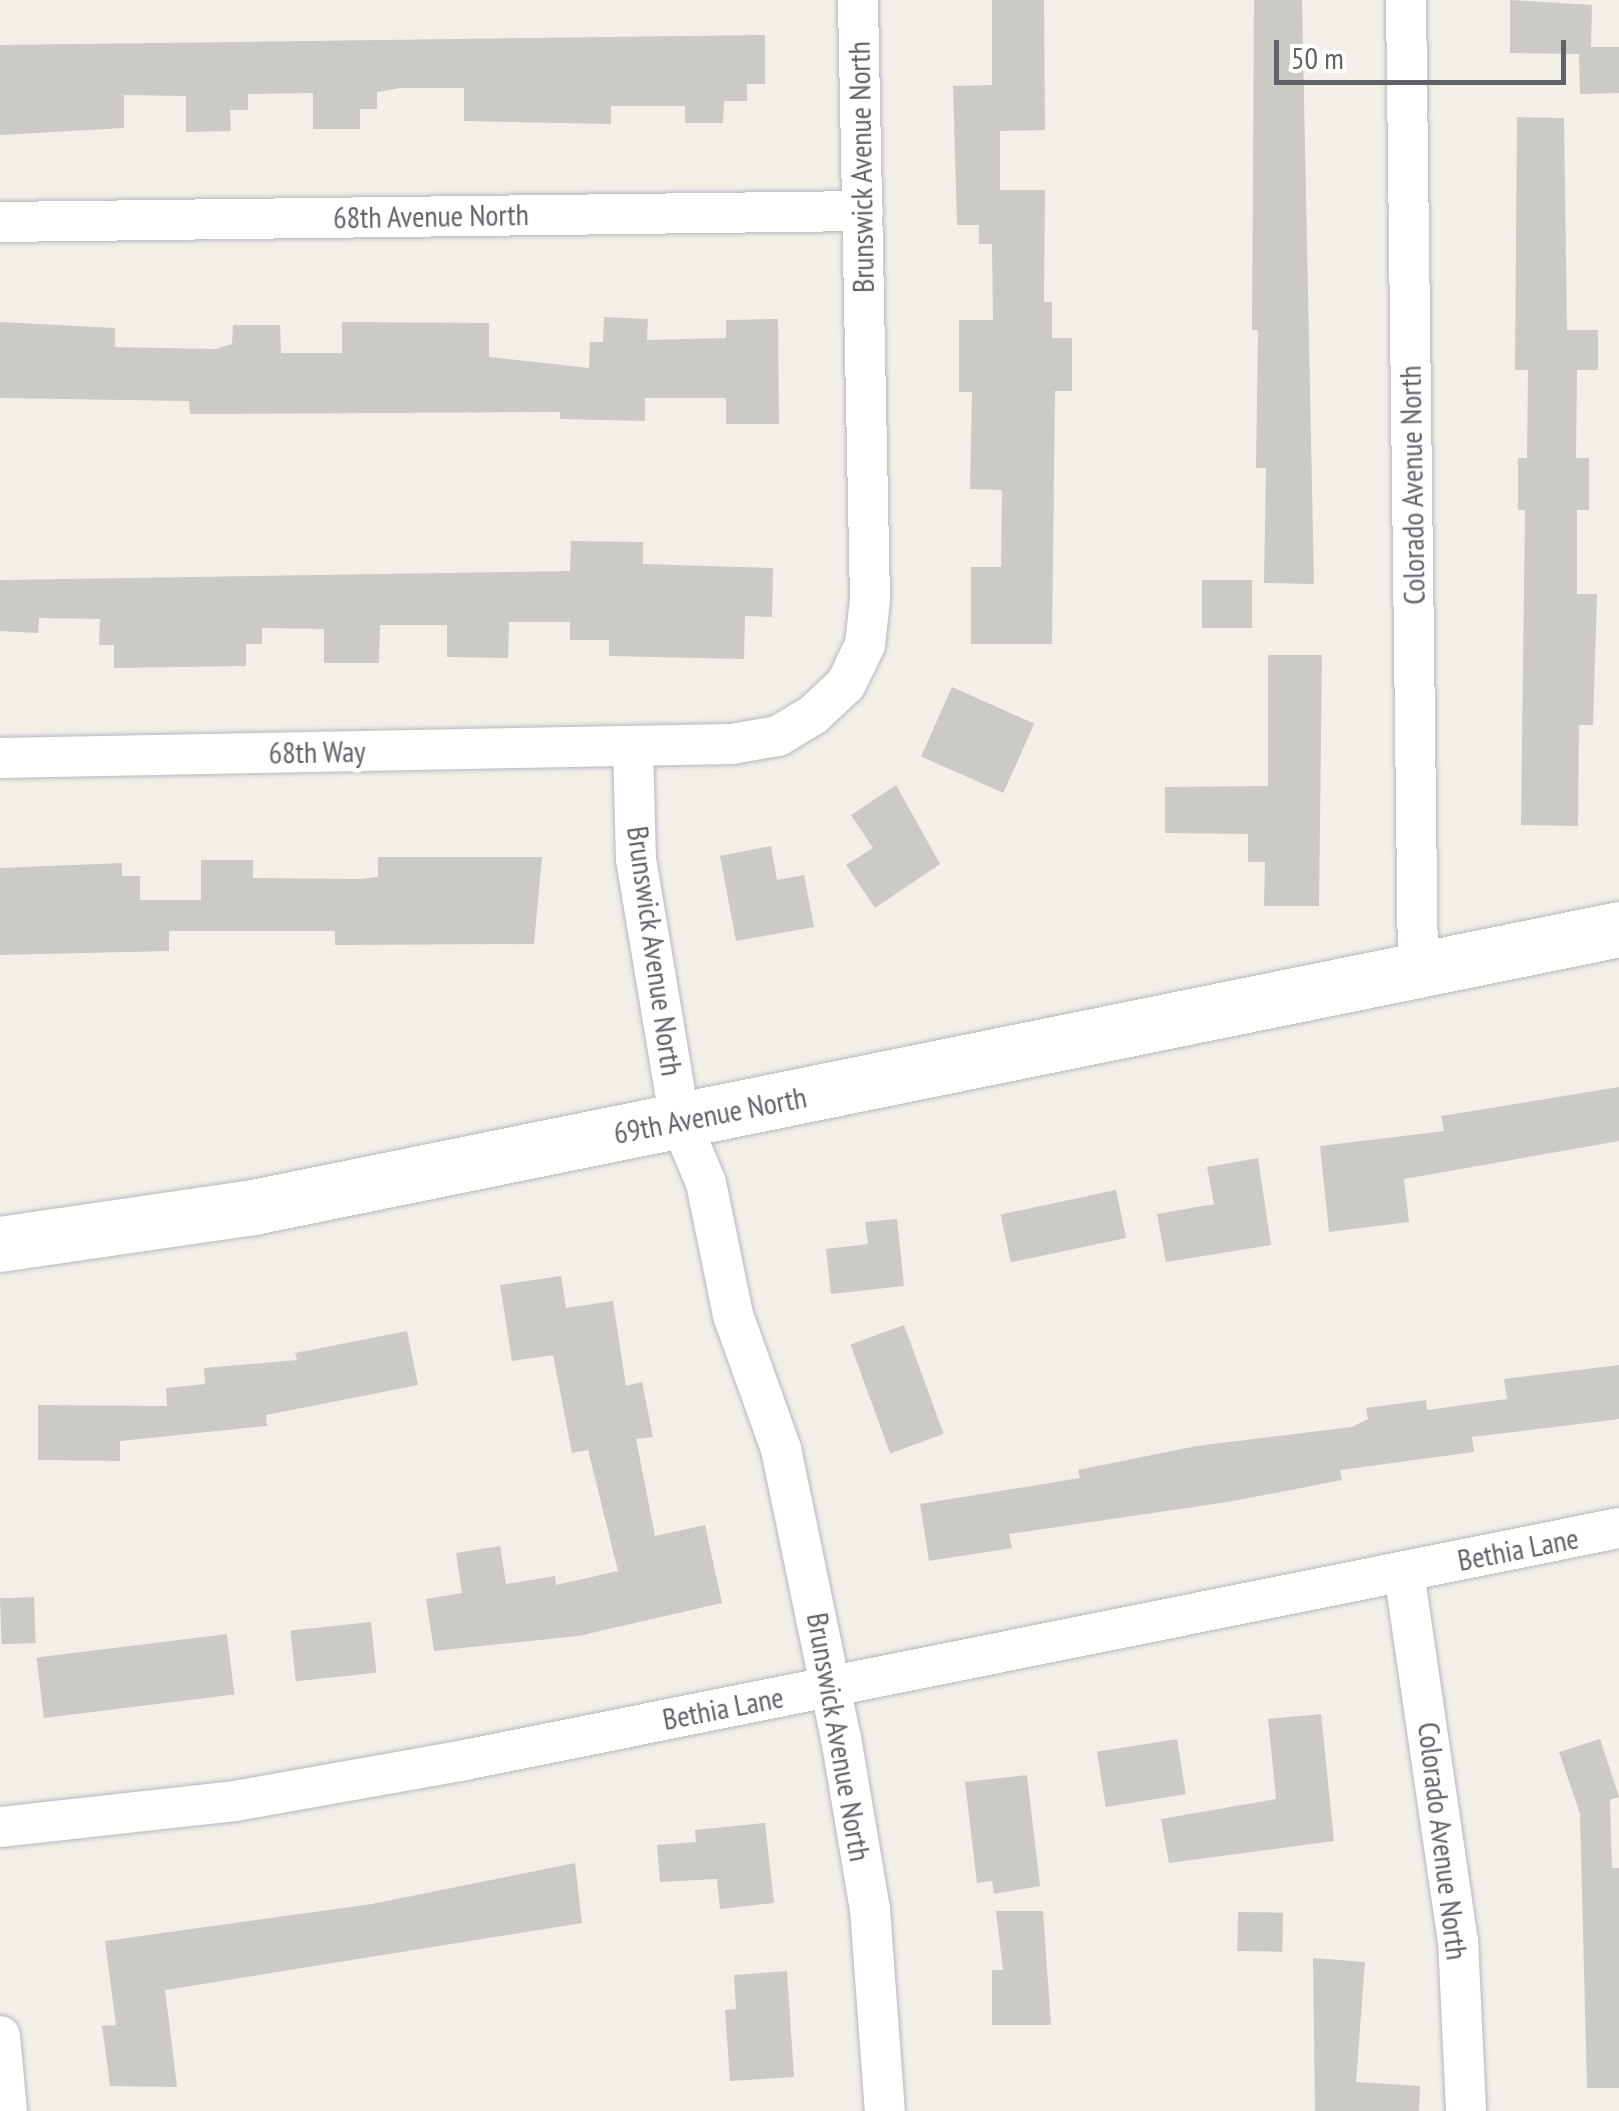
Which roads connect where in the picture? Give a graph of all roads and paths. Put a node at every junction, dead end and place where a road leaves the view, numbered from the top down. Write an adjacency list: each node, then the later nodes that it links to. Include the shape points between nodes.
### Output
1 (858, 0): 3 (street, Brunswick Avenue North)
2 (1406, 0): 8 (street, Colorado Avenue North)
3 (862, 211): 4 (street, 68th Avenue North); 5 (street, Brunswick Avenue North, via 865,645 846,684 778,736)
4 (0, 222)
5 (634, 746): 6 (street, 68th Way); 9 (street, Brunswick Avenue North, via 636,859)
6 (0, 758)
7 (1619, 929): 8 (street)
8 (1418, 971): 9 (street, 69th Avenue North)
9 (680, 1121): 10 (street, 69th Avenue North, via 253,1207); 13 (street, Brunswick Avenue North, via 706,1184 732,1316 781,1449)
10 (0, 1244)
11 (1619, 1528): 12 (street, Bethia Lane)
12 (1404, 1572): 13 (street, Bethia Lane); 18 (street, Colorado Avenue North, via 1458,1940)
13 (830, 1686): 14 (street, Bethia Lane, via 254,1798); 17 (street, Brunswick Avenue North, via 870,1909)
14 (0, 1827)
15 (0, 2036): 16 (street)
16 (6, 2111)
17 (885, 2111)
18 (1466, 2111)

